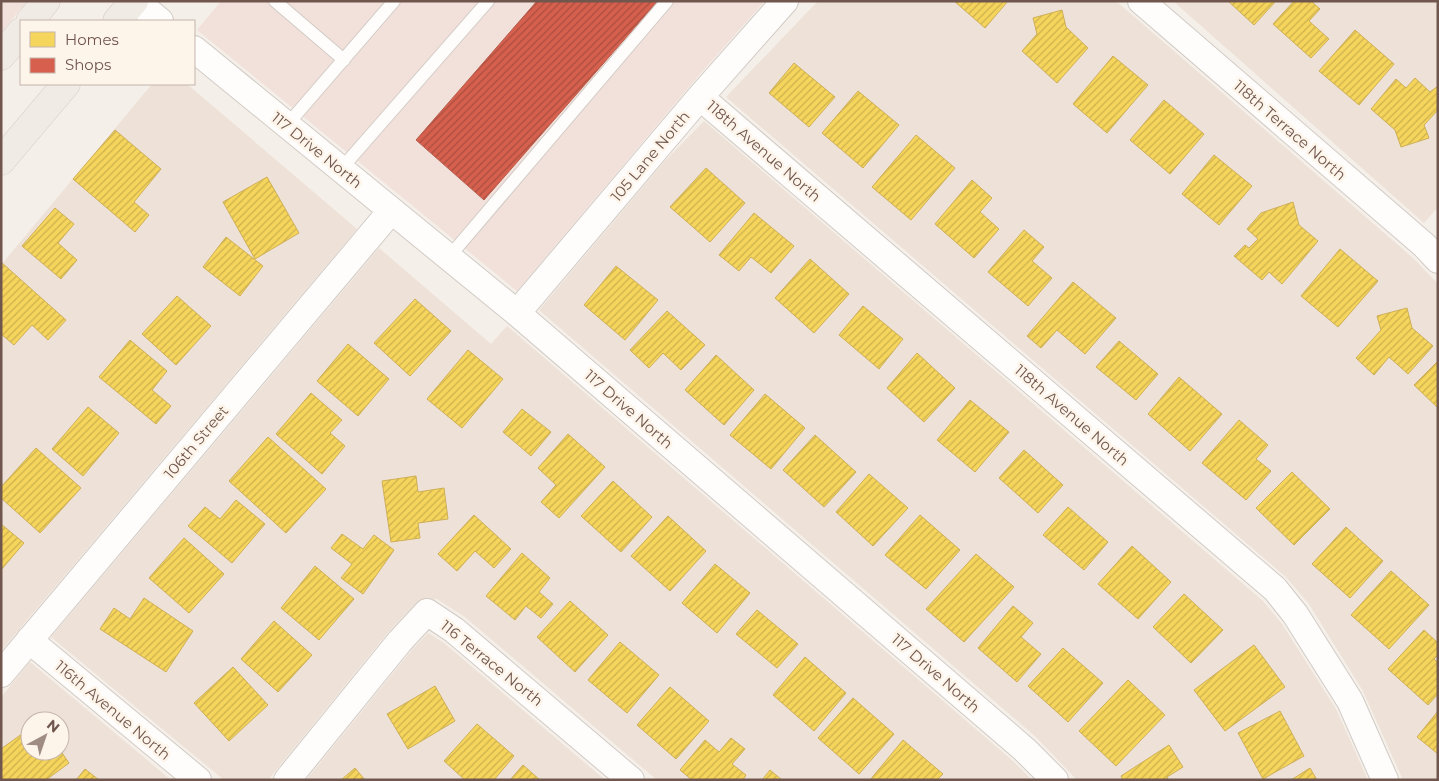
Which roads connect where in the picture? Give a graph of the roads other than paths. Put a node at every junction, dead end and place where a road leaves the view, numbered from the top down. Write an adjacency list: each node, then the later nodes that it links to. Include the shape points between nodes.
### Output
1 (46, 1): 9 (main road)
2 (135, 1): 10 (main road); 11 (street)
3 (275, 1): 15 (lane)
4 (394, 1): 15 (lane)
5 (488, 1): 20 (lane)
6 (667, 1): 23 (lane)
7 (785, 1): 17 (street, 105 Lane North)
8 (1142, 1): 22 (street, 118th Terrace North)
9 (31, 20)
10 (119, 20)
11 (159, 20)
12 (20, 33): 14 (main road)
13 (195, 50): 18 (street, 117 Drive North)
14 (1, 56)
15 (344, 60): 18 (lane)
16 (65, 85): 19 (main road)
17 (700, 96): 24 (street, 105 Lane North); 31 (street, 118th Avenue North, via 1275,589 1295,614 1350,701)
18 (287, 125): 20 (street, 117 Drive North)
19 (1, 161)
20 (341, 169): 21 (street, 117 Drive North)
21 (392, 211): 23 (street, 117 Drive North); 25 (street, 106th Street)
22 (1433, 245)
23 (449, 258): 24 (street, 117 Drive North)
24 (517, 313): 30 (street, 117 Drive North, via 1026,750)
25 (29, 640): 26 (street, 106th Street); 27 (street, 116th Avenue North)
26 (1, 674)
27 (198, 780)
28 (287, 780): 29 (street, 116 Terrace North, via 400,641 428,612 454,630)
29 (631, 780)
30 (1055, 780)
31 (1386, 780)

